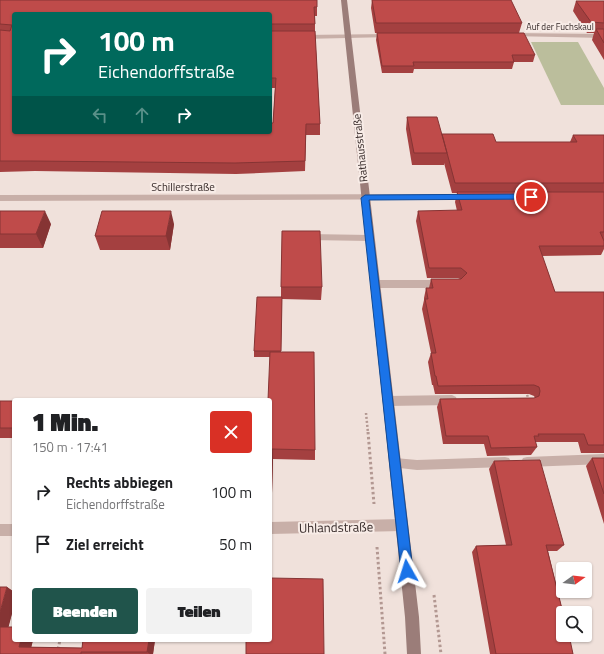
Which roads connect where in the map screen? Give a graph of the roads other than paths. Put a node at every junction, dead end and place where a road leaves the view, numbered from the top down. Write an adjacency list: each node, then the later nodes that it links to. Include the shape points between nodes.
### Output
1 (344, 0): 3 (street, Rathausstraße)
2 (505, 35): 5 (street, Auf der Fuchskaul)
3 (348, 36): 4 (street); 6 (street); 9 (street, Rathausstraße)
4 (396, 36)
5 (604, 36)
6 (292, 37)
7 (480, 197): 9 (street, Schillerstraße)
8 (0, 198): 9 (street, Schillerstraße)
9 (365, 198): 11 (street, Rathausstraße)
10 (307, 237): 11 (street)
11 (370, 238): 12 (street, Rathausstraße)
12 (375, 284): 13 (street); 14 (street, Rathausstraße)
13 (450, 284)
14 (388, 400): 15 (street); 17 (street, Rathausstraße)
15 (460, 400)
16 (604, 460): 17 (street, via 417,465)
17 (395, 463): 18 (street, Rathausstraße)
18 (402, 525): 19 (street, Uhlandstraße); 22 (street, Rathausstraße)
19 (272, 528)
20 (0, 530): 21 (street)
21 (12, 530)
22 (414, 654)

